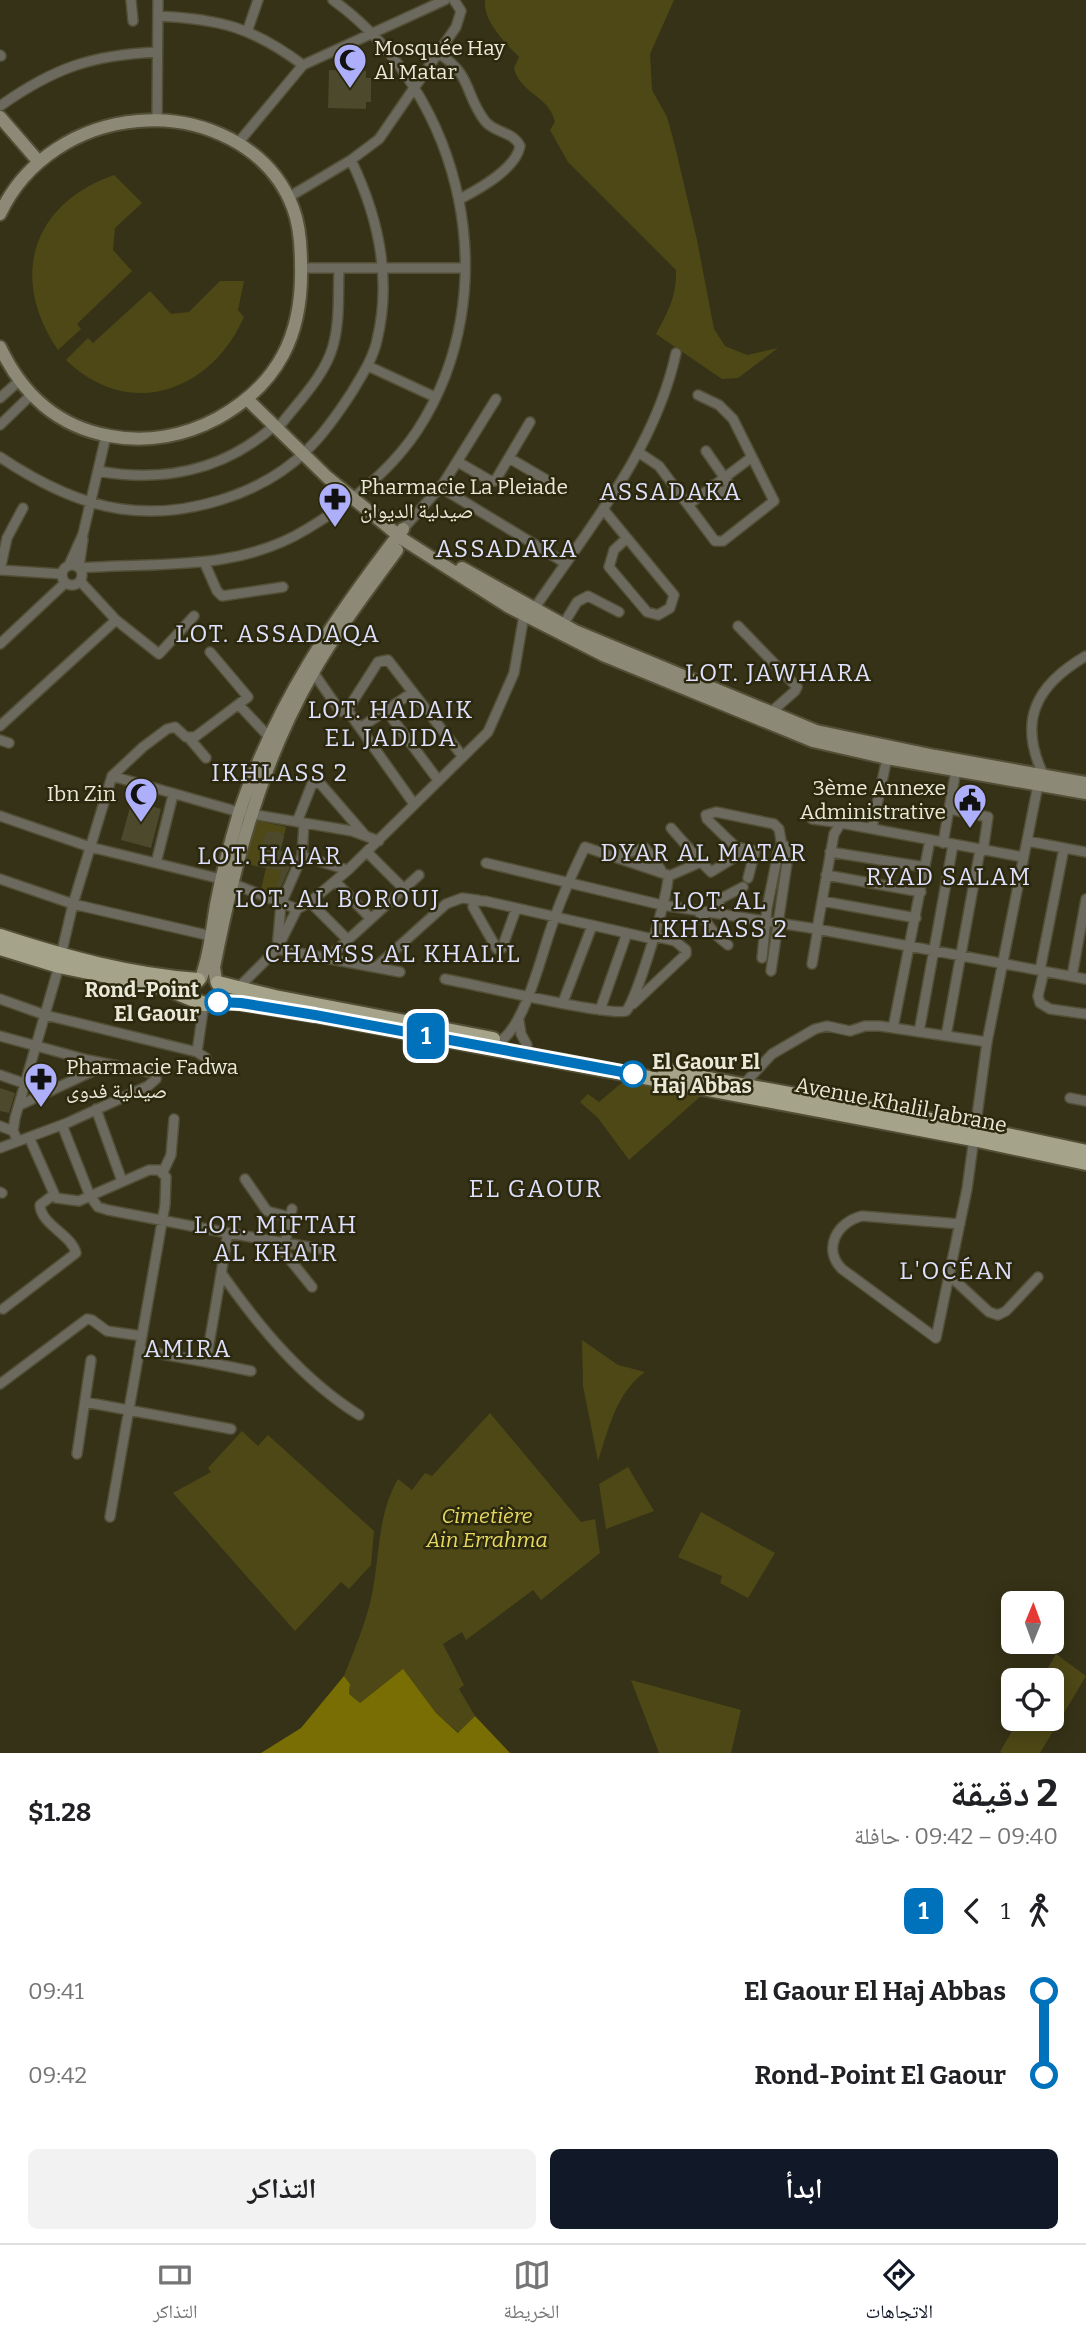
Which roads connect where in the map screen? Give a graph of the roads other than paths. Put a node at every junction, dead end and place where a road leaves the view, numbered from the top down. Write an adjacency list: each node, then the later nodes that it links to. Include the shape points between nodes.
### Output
1 (131, 0): 8 (street)
2 (158, 0): 7 (street)
3 (258, 0): 9 (street)
4 (333, 0): 10 (street)
5 (445, 0): 10 (street)
6 (454, 0): 12 (street, via 460,18)
7 (158, 16): 9 (street, via 216,20); 11 (street)
8 (133, 21)
9 (247, 32): 13 (street)
10 (369, 33): 13 (street); 14 (street)
11 (157, 52): 15 (street, via 103,56 66,68); 17 (street)
12 (438, 53): 14 (street); 22 (street, via 456,65 485,121 520,146 519,153 495,178)
13 (303, 65): 18 (street)
14 (414, 85): 19 (street, via 379,139); 22 (street, via 449,160)
15 (0, 106)
16 (0, 117): 20 (street)
17 (157, 120): 18 (street, via 197,126); 20 (street, via 94,130 61,145)
18 (238, 143): 21 (street, via 269,168)
19 (351, 160): 21 (street); 27 (street, via 371,210)
20 (39, 162): 23 (street, via 14,189)
21 (289, 197): 24 (street, via 299,230)
22 (460, 199): 25 (street)
23 (0, 214)
24 (301, 268): 26 (street); 34 (street, via 294,331 278,364)
25 (464, 268): 27 (street); 35 (street, via 457,338)
26 (339, 269): 27 (street); 40 (street, via 333,347 324,367)
27 (383, 269): 30 (street, via 380,324)
28 (0, 347): 31 (street)
29 (676, 353): 44 (street)
30 (368, 366): 35 (street); 43 (street, via 342,408)
31 (19, 381): 32 (street); 36 (street)
32 (31, 395): 39 (street); 41 (street, via 57,417)
33 (698, 395): 46 (street, via 719,405 733,419)
34 (249, 396): 40 (street); 41 (street, via 214,420 178,434 140,439)
35 (435, 397): 53 (street, via 395,460)
36 (0, 398)
37 (496, 399): 48 (street)
38 (530, 422): 47 (street)
39 (0, 425)
40 (278, 425): 43 (street); 49 (street, via 237,452 194,470 137,477)
41 (106, 436): 49 (street)
42 (706, 451): 50 (street)
43 (305, 452): 53 (street); 54 (street, via 239,493 195,508 142,511)
44 (638, 452): 55 (street, via 659,466); 57 (street)
45 (0, 457): 54 (street, via 32,477)
46 (752, 457): 50 (street); 55 (street, via 774,501 723,541 715,541)
47 (509, 458): 48 (street, via 492,481); 51 (street)
48 (458, 462): 52 (street)
49 (98, 471): 54 (street)
50 (724, 477): 55 (street)
51 (550, 482)
52 (440, 487): 59 (street); 61 (street)
53 (354, 496): 59 (street); 62 (street, via 306,530)
54 (91, 502): 58 (street)
55 (688, 505)
56 (23, 508): 65 (street, via 7,538)
57 (603, 509): 60 (street); 61 (street)
58 (83, 534): 63 (street); 64 (street)
59 (404, 534): 69 (street); 78 (street); 88 (street, via 324,634 289,697)
60 (626, 539): 60 (street, via 674,595 670,608 658,615 647,612 609,568 614,550)
61 (565, 563): 69 (street)
62 (205, 564): 64 (street); 68 (street, via 222,596)
63 (69, 565): 64 (street); 66 (street)
64 (80, 567): 67 (street)
65 (0, 570): 66 (street)
66 (64, 578): 67 (street, via 72,586); 75 (street)
67 (80, 581): 72 (street)
68 (283, 587)
69 (529, 612): 73 (street); 89 (street, via 514,673 493,725); 91 (street, via 614,660 740,713 813,741)
70 (620, 612): 73 (street, via 588,596 577,601)
71 (194, 616): 72 (street, via 159,654)
72 (116, 621): 85 (street)
73 (563, 625): 83 (street)
74 (738, 626): 83 (street, via 797,687)
75 (0, 645)
76 (210, 652): 80 (street, via 248,697)
77 (1086, 656): 94 (street, via 1066,667 1031,716 1031,739)
78 (313, 672): 82 (street, via 340,710); 88 (street)
79 (413, 692): 81 (street); 82 (street, via 391,662 380,661); 89 (street)
80 (239, 705): 87 (street); 88 (street)
81 (386, 710): 86 (street); 95 (street)
82 (347, 711): 84 (street); 86 (street)
83 (770, 713): 94 (street, via 816,730)
84 (339, 723)
85 (0, 726)
86 (360, 727): 99 (street)
87 (189, 738): 90 (street); 93 (street, via 171,727)
88 (274, 741): 102 (street)
89 (463, 757): 95 (street)
90 (206, 758)
91 (887, 758): 92 (street); 107 (street)
92 (956, 770): 94 (street); 100 (street)
93 (112, 776): 98 (street); 113 (street)
94 (1041, 778): 96 (street); 97 (street); 111 (street)
95 (438, 780): 99 (street)
96 (1086, 783)
97 (1086, 793)
98 (173, 795): 102 (street); 124 (street)
99 (414, 804): 110 (street)
100 (949, 809): 112 (street); 116 (street, via 988,817)
101 (2, 811): 113 (street)
102 (245, 814): 104 (street); 134 (street)
103 (812, 819): 105 (street)
104 (300, 822): 108 (street); 108 (street, via 312,784 319,782); 120 (street)
105 (841, 823): 107 (street); 118 (street)
106 (671, 828): 123 (street)
107 (872, 828): 109 (street)
108 (365, 834): 110 (street)
109 (930, 840): 112 (street); 126 (street)
110 (379, 841): 117 (street)
111 (1027, 841): 115 (street); 122 (street)
112 (948, 844): 116 (street); 163 (street)
113 (90, 847): 124 (street); 142 (street)
114 (735, 847): 123 (street, via 741,853 711,872); 147 (street, via 755,851 745,882 720,899); 151 (street, via 706,815 716,812 774,824 779,829 782,846)
115 (1064, 848): 119 (street); 171 (street)
116 (982, 850): 122 (street); 164 (street)
117 (367, 852): 127 (street); 135 (street)
118 (830, 852): 126 (street); 130 (street)
119 (1086, 852)
120 (302, 856): 127 (street); 141 (street)
121 (615, 856): 128 (street); 128 (street, via 645,848); 133 (street, via 585,847)
122 (1023, 857): 168 (street)
123 (701, 862): 128 (street)
124 (156, 863): 134 (street)
125 (486, 863): 133 (street)
126 (925, 867): 136 (street)
127 (348, 870): 132 (street)
128 (666, 874): 143 (street)
129 (419, 875): 135 (street)
130 (826, 875): 136 (street); 139 (street)
131 (0, 879): 142 (street)
132 (335, 881): 140 (street); 149 (street)
133 (568, 881): 143 (street); 148 (street)
134 (226, 882): 141 (street); 156 (street); 177 (street, via 214,967)
135 (404, 889): 149 (street)
136 (920, 892): 150 (street)
137 (1086, 899): 174 (street)
138 (479, 901): 145 (street); 145 (street, via 473,902 474,907 498,949); 170 (street, via 462,898 446,904)
139 (822, 901): 150 (street); 153 (street)
140 (310, 902): 144 (street); 158 (street)
141 (281, 904): 144 (street); 162 (street)
142 (73, 905): 156 (street); 167 (street)
143 (662, 905): 146 (street); 157 (street)
144 (297, 909): 162 (street)
145 (516, 909): 148 (street)
146 (698, 911): 147 (street); 159 (street)
147 (717, 914): 151 (street)
148 (554, 917): 152 (street); 179 (street)
149 (371, 919): 158 (street)
150 (916, 919): 160 (street)
151 (771, 922): 153 (street); 166 (street); 172 (street)
152 (592, 926): 154 (street); 182 (street)
153 (817, 929): 160 (street); 169 (street)
154 (627, 933): 157 (street); 184 (street)
155 (0, 936): 167 (main road, Avenue Khalil Jabrane)
156 (211, 936): 177 (street)
157 (653, 937): 183 (street); 183 (street, via 674,941 686,954)
158 (348, 940): 165 (street)
159 (728, 945)
160 (911, 947): 163 (street); 188 (street)
161 (0, 948): 167 (main road, Avenue Khalil Jabrane)
162 (277, 948): 165 (street); 178 (street)
163 (936, 951): 164 (street); 189 (street)
164 (961, 955): 168 (street); 191 (street)
165 (328, 958): 170 (street)
166 (762, 958)
167 (60, 961): 177 (main road, Avenue Khalil Jabrane); 181 (main road, Avenue Khalil Jabrane); 186 (street)
168 (1003, 963): 171 (street); 193 (street)
169 (812, 964)
170 (376, 967): 173 (street)
171 (1042, 970): 174 (street); 185 (street, via 1040,1003 1050,1009)
172 (771, 971)
173 (400, 972)
174 (1072, 976): 176 (street)
175 (445, 979): 179 (street)
176 (1086, 979)
177 (208, 980): 178 (main road, Avenue Khalil Jabrane); 181 (main road, via 193,992); 181 (main road, via 219,996)
178 (238, 988): 192 (main road, Avenue Khalil Jabrane)
179 (528, 995): 182 (street); 187 (street)
180 (0, 999): 186 (street)
181 (204, 1002): 196 (street); 201 (main road, Avenue Khalil Jabrane, via 230,1001)
182 (564, 1002): 184 (street)
183 (629, 1007): 184 (street, via 621,1013)
184 (600, 1010)
185 (1086, 1014)
186 (45, 1015): 195 (street); 196 (street)
187 (519, 1021): 192 (street); 194 (street)
188 (893, 1028): 189 (street); 201 (street, via 815,1029 772,1054)
189 (919, 1032): 191 (street)
190 (0, 1036): 195 (street)
191 (946, 1036): 193 (street)
192 (502, 1041): 194 (main road, Avenue Khalil Jabrane)
193 (987, 1042): 209 (street)
194 (527, 1045): 201 (main road, Avenue Khalil Jabrane)
195 (37, 1046): 198 (street); 200 (street)
196 (197, 1052): 197 (street)
197 (206, 1058)
198 (108, 1064): 204 (street); 205 (street, via 149,1072 156,1079)
199 (0, 1075): 200 (street)
200 (26, 1084): 204 (street)
201 (736, 1088): 209 (main road, Avenue Khalil Jabrane)
202 (1070, 1098): 203 (street)
203 (1086, 1101)
204 (20, 1105): 210 (street)
205 (96, 1109): 207 (street); 217 (street)
206 (174, 1119): 215 (street, via 171,1155)
207 (62, 1125): 211 (street); 219 (street)
208 (0, 1126): 210 (street)
209 (974, 1133): 213 (main road, Avenue Khalil Jabrane); 214 (main road, Avenue Khalil Jabrane); 221 (street)
210 (15, 1136): 211 (street); 212 (street)
211 (29, 1137): 218 (street)
212 (0, 1148)
213 (1086, 1152)
214 (1086, 1163)
215 (163, 1172): 217 (street, via 154,1169); 220 (street, via 167,1188)
216 (245, 1179): 223 (street, via 267,1211 291,1213)
217 (122, 1181): 219 (street)
218 (53, 1195): 219 (street, via 72,1201); 229 (street, via 40,1205 41,1213 76,1253)
219 (90, 1196): 220 (street, via 98,1207)
220 (162, 1219): 222 (street); 230 (street)
221 (960, 1224): 226 (street); 226 (street, via 862,1216 843,1226 832,1243 835,1262 842,1269 936,1338)
222 (229, 1233): 223 (street); 225 (street)
223 (280, 1242): 224 (street); 228 (street)
224 (321, 1249)
225 (222, 1274): 233 (street); 238 (street, via 271,1338 331,1398)
226 (948, 1275): 227 (street, via 998,1315)
227 (1038, 1277)
228 (312, 1287)
229 (4, 1309)
230 (142, 1336): 231 (street); 235 (street, via 107,1331 87,1319)
231 (139, 1350): 233 (street); 237 (street)
232 (92, 1360): 236 (street)
233 (206, 1362): 234 (street)
234 (251, 1371)
235 (0, 1384)
236 (85, 1402): 237 (street); 240 (street)
237 (128, 1410): 239 (street); 241 (street)
238 (359, 1416)
239 (231, 1429)
240 (77, 1454)
241 (110, 1517)

